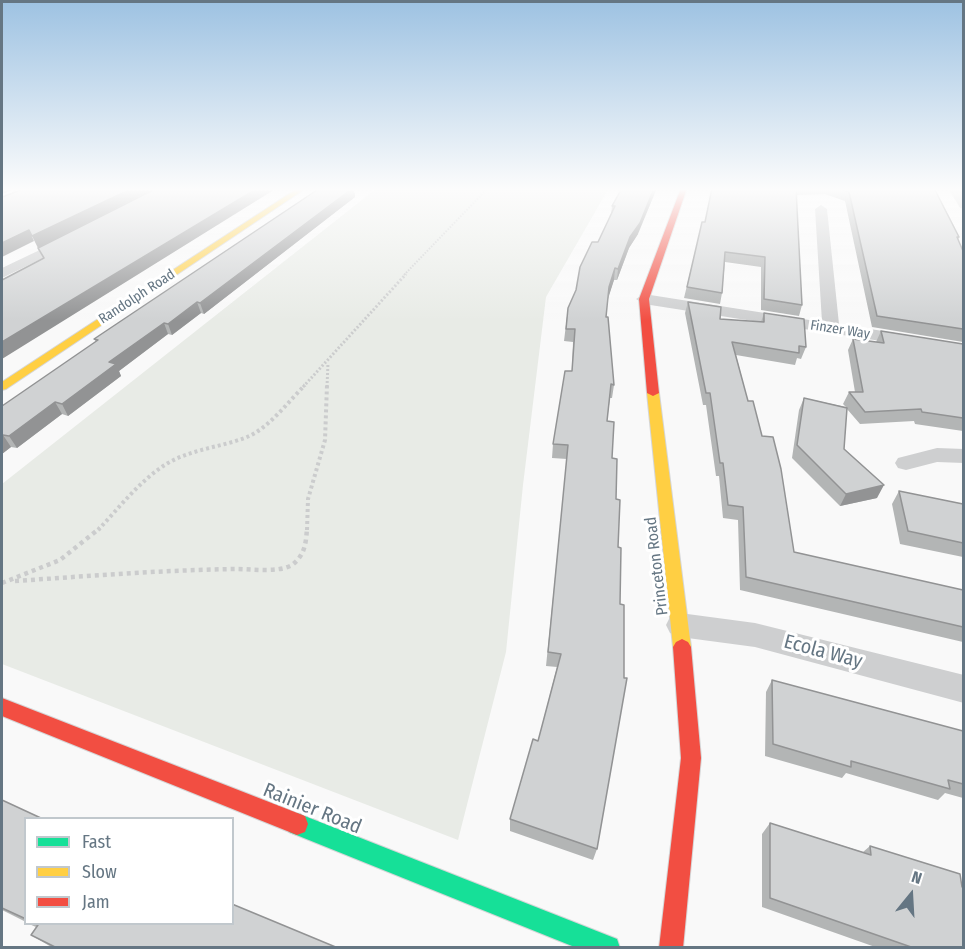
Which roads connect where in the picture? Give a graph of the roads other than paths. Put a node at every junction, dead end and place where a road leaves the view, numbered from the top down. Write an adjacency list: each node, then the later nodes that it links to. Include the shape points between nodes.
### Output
1 (236, 232): 9 (street, Randolph Road)
2 (668, 232): 6 (street, Princeton Road)
3 (823, 232): 7 (street)
4 (75, 236): 5 (street)
5 (2, 274)
6 (645, 299): 7 (street, Finzer Way); 12 (street, Princeton Road, via 644,318)
7 (831, 328): 8 (street, Finzer Way)
8 (963, 349)
9 (2, 387)
10 (963, 456): 11 (street, via 937,455)
11 (906, 463)
12 (680, 625): 13 (street, Ecola Way, via 755,635); 16 (street, Princeton Road, via 691,758)
13 (963, 689)
14 (2, 707): 15 (street, Rainier Road)
15 (608, 948)
16 (671, 948)

